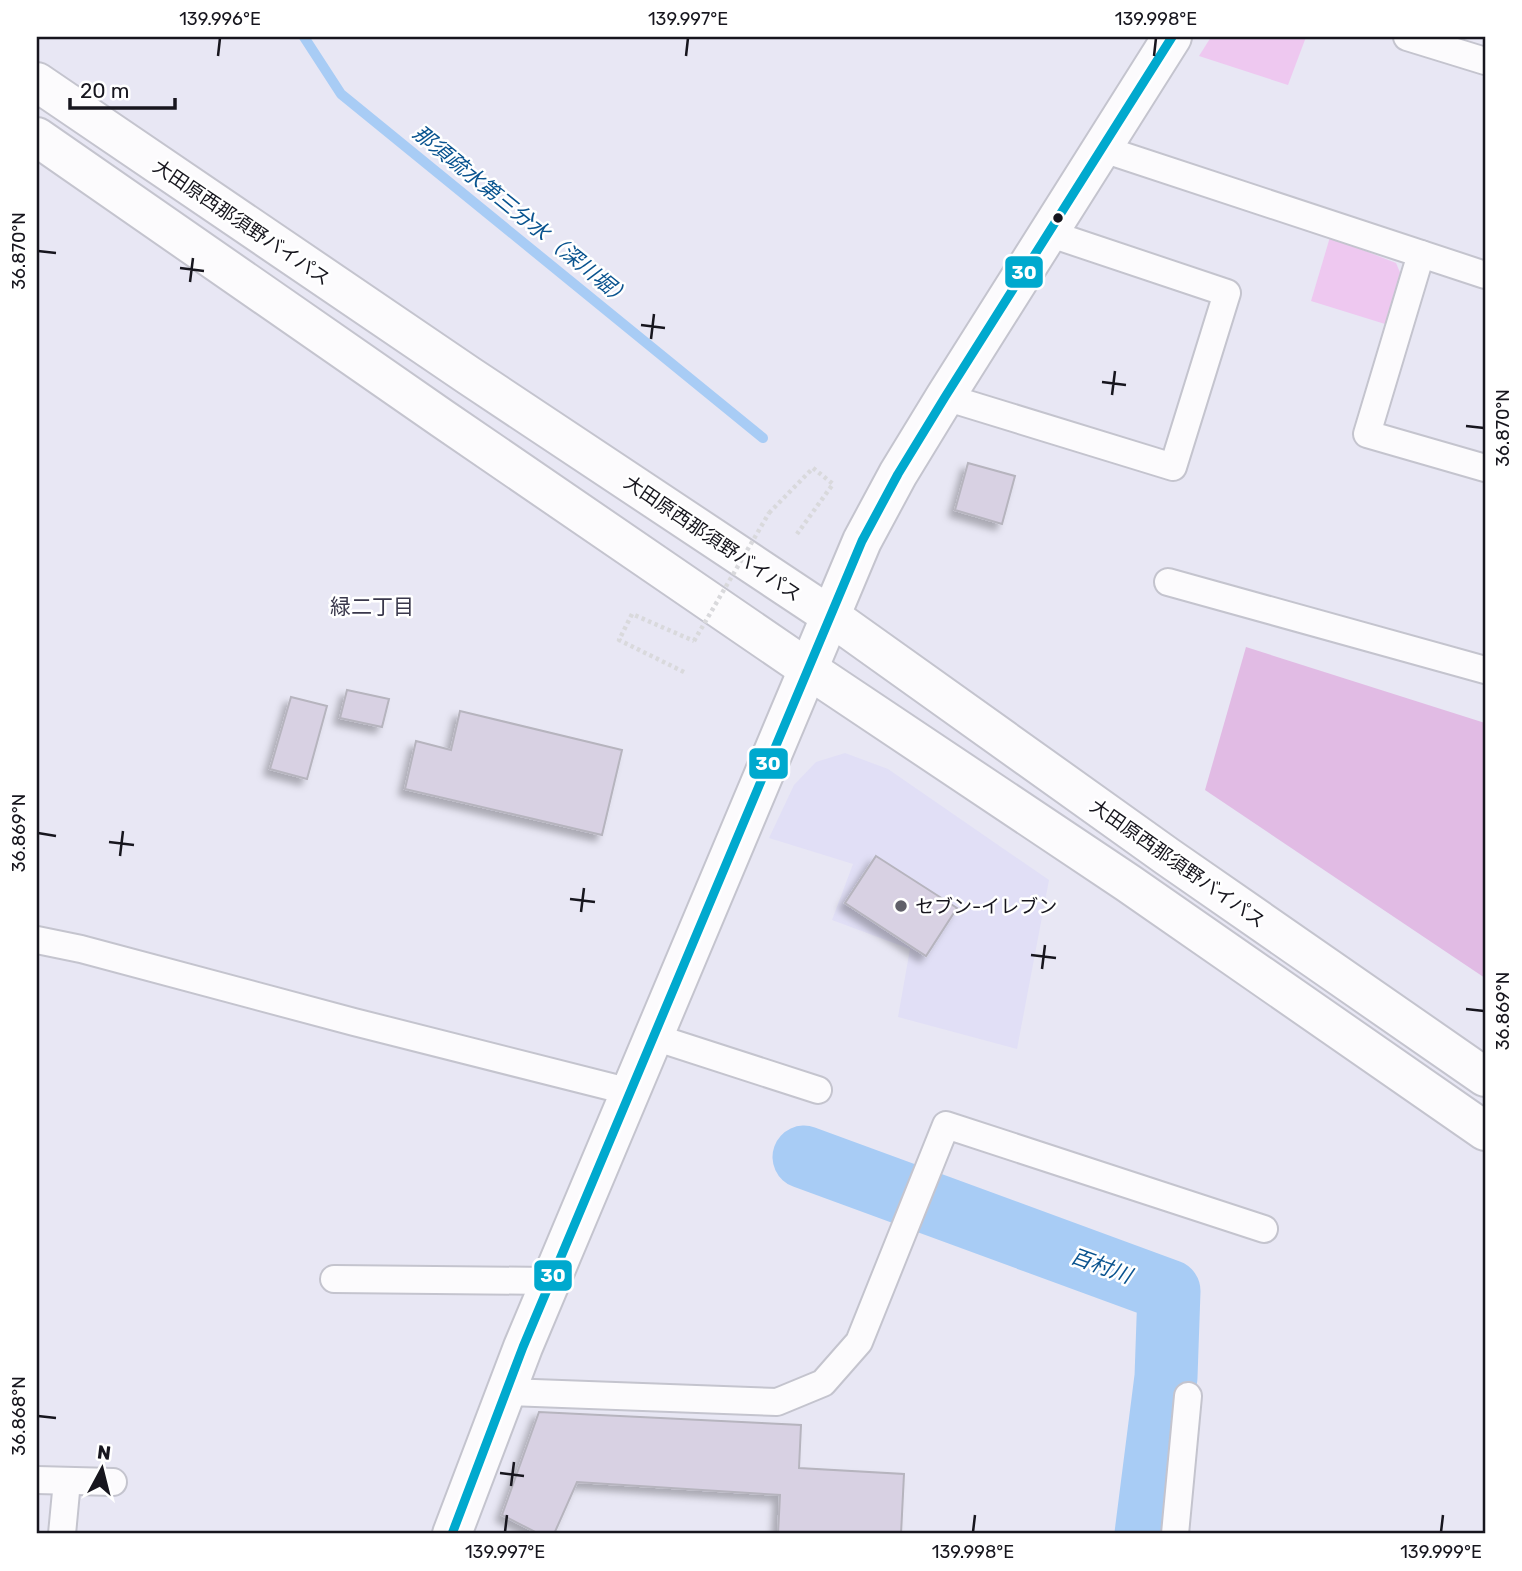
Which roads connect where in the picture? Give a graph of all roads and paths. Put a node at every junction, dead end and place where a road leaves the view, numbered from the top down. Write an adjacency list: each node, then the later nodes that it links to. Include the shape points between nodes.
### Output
1 (1171, 37): 6 (main road)
2 (1407, 37): 3 (street)
3 (1485, 61)
4 (37, 82): 14 (main road, 大田原西那須野バイパス)
5 (37, 137): 15 (main road)
6 (1100, 148): 7 (main road); 8 (street)
7 (1048, 233): 10 (main road); 10 (street, via 1227,293 1173,467)
8 (1421, 254): 9 (street); 11 (street, via 1367,435)
9 (1485, 275)
10 (945, 397): 14 (main road, via 862,541)
11 (1485, 468)
12 (797, 534): 17 (path, bridge, via 834,484 813,468 769,513 694,641 632,614 619,640)
13 (1168, 582): 16 (street)
14 (830, 615): 15 (main road); 20 (main road, 大田原西那須野バイパス)
15 (808, 669): 19 (main road); 23 (main road, via 1128,883)
16 (1485, 670)
17 (684, 672)
18 (37, 940): 22 (street)
19 (654, 1037): 21 (street); 22 (main road)
20 (1485, 1077)
21 (818, 1090)
22 (631, 1092): 26 (main road)
23 (1485, 1131)
24 (1264, 1228): 27 (street, via 946,1125 859,1342 823,1383 777,1402)
25 (334, 1279): 26 (street)
26 (550, 1281): 27 (main road)
27 (506, 1392): 33 (main road)
28 (1188, 1396): 34 (street)
29 (37, 1480): 30 (street)
30 (67, 1481): 31 (street); 32 (street)
31 (113, 1482)
32 (62, 1534)
33 (452, 1534)
34 (1175, 1534)

